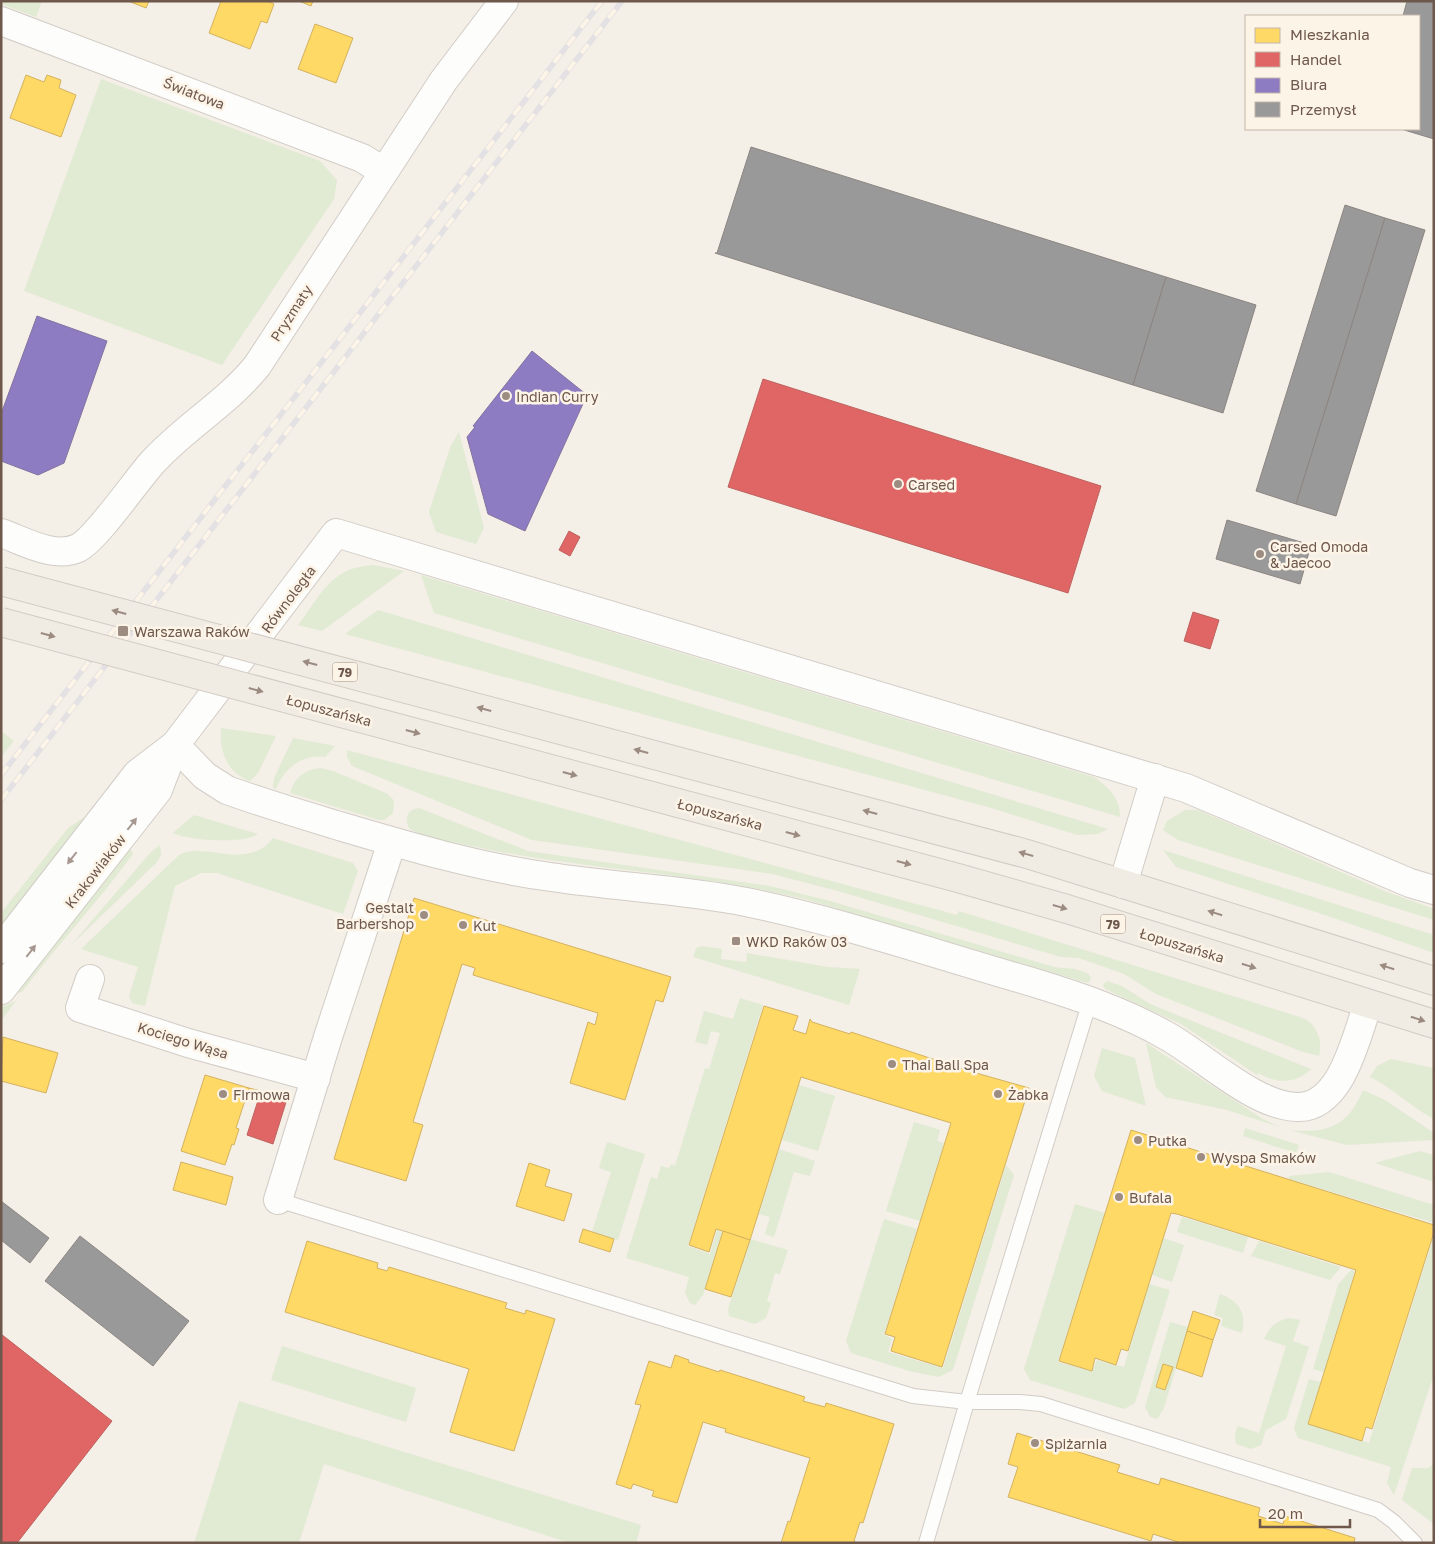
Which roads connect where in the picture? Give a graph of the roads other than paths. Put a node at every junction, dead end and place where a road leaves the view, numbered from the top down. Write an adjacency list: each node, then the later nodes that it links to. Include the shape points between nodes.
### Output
1 (504, 1): 3 (street, Pryzmaty, via 444,80)
2 (1, 21): 3 (street, Światowa, via 362,158)
3 (383, 171): 4 (street, Pryzmaty, via 246,380 174,441 84,543 78,548 57,551)
4 (11, 536)
5 (1, 581): 11 (main road, 79, one-way to 5, bridge, via 994,845)
6 (1, 622): 18 (main road, Łopuszańska / 79, one-way to 18, bridge, via 968,880)
7 (239, 664): 8 (street, Krakowiaków); 9 (street, Równoległa, via 336,533)
8 (175, 745): 10 (street, via 205,776 228,790); 13 (street, Krakowiaków, one-way to 13, via 137,774); 16 (street, Krakowiaków, one-way to 8, via 158,790)
9 (1155, 778): 11 (street); 12 (street, via 1200,793)
10 (392, 842): 17 (street, via 521,872 743,901 801,915); 20 (street)
11 (1123, 884): 15 (main road, 79, one-way to 11)
12 (1434, 890)
13 (1, 949)
14 (90, 978): 20 (street, Kociego Wąsa, via 80,1008 188,1043)
15 (1434, 981)
16 (1, 990)
17 (1090, 1001): 18 (street, via 1168,1036 1264,1098 1298,1107 1322,1100 1334,1088); 22 (lane)
18 (1368, 1004): 19 (main road, Łopuszańska / 79, one-way to 19)
19 (1434, 1024)
20 (316, 1078): 21 (street)
21 (278, 1200): 22 (lane, via 913,1396)
22 (967, 1402): 23 (lane); 24 (lane, via 1041,1404 1378,1510)
23 (926, 1543)
24 (1415, 1543)

